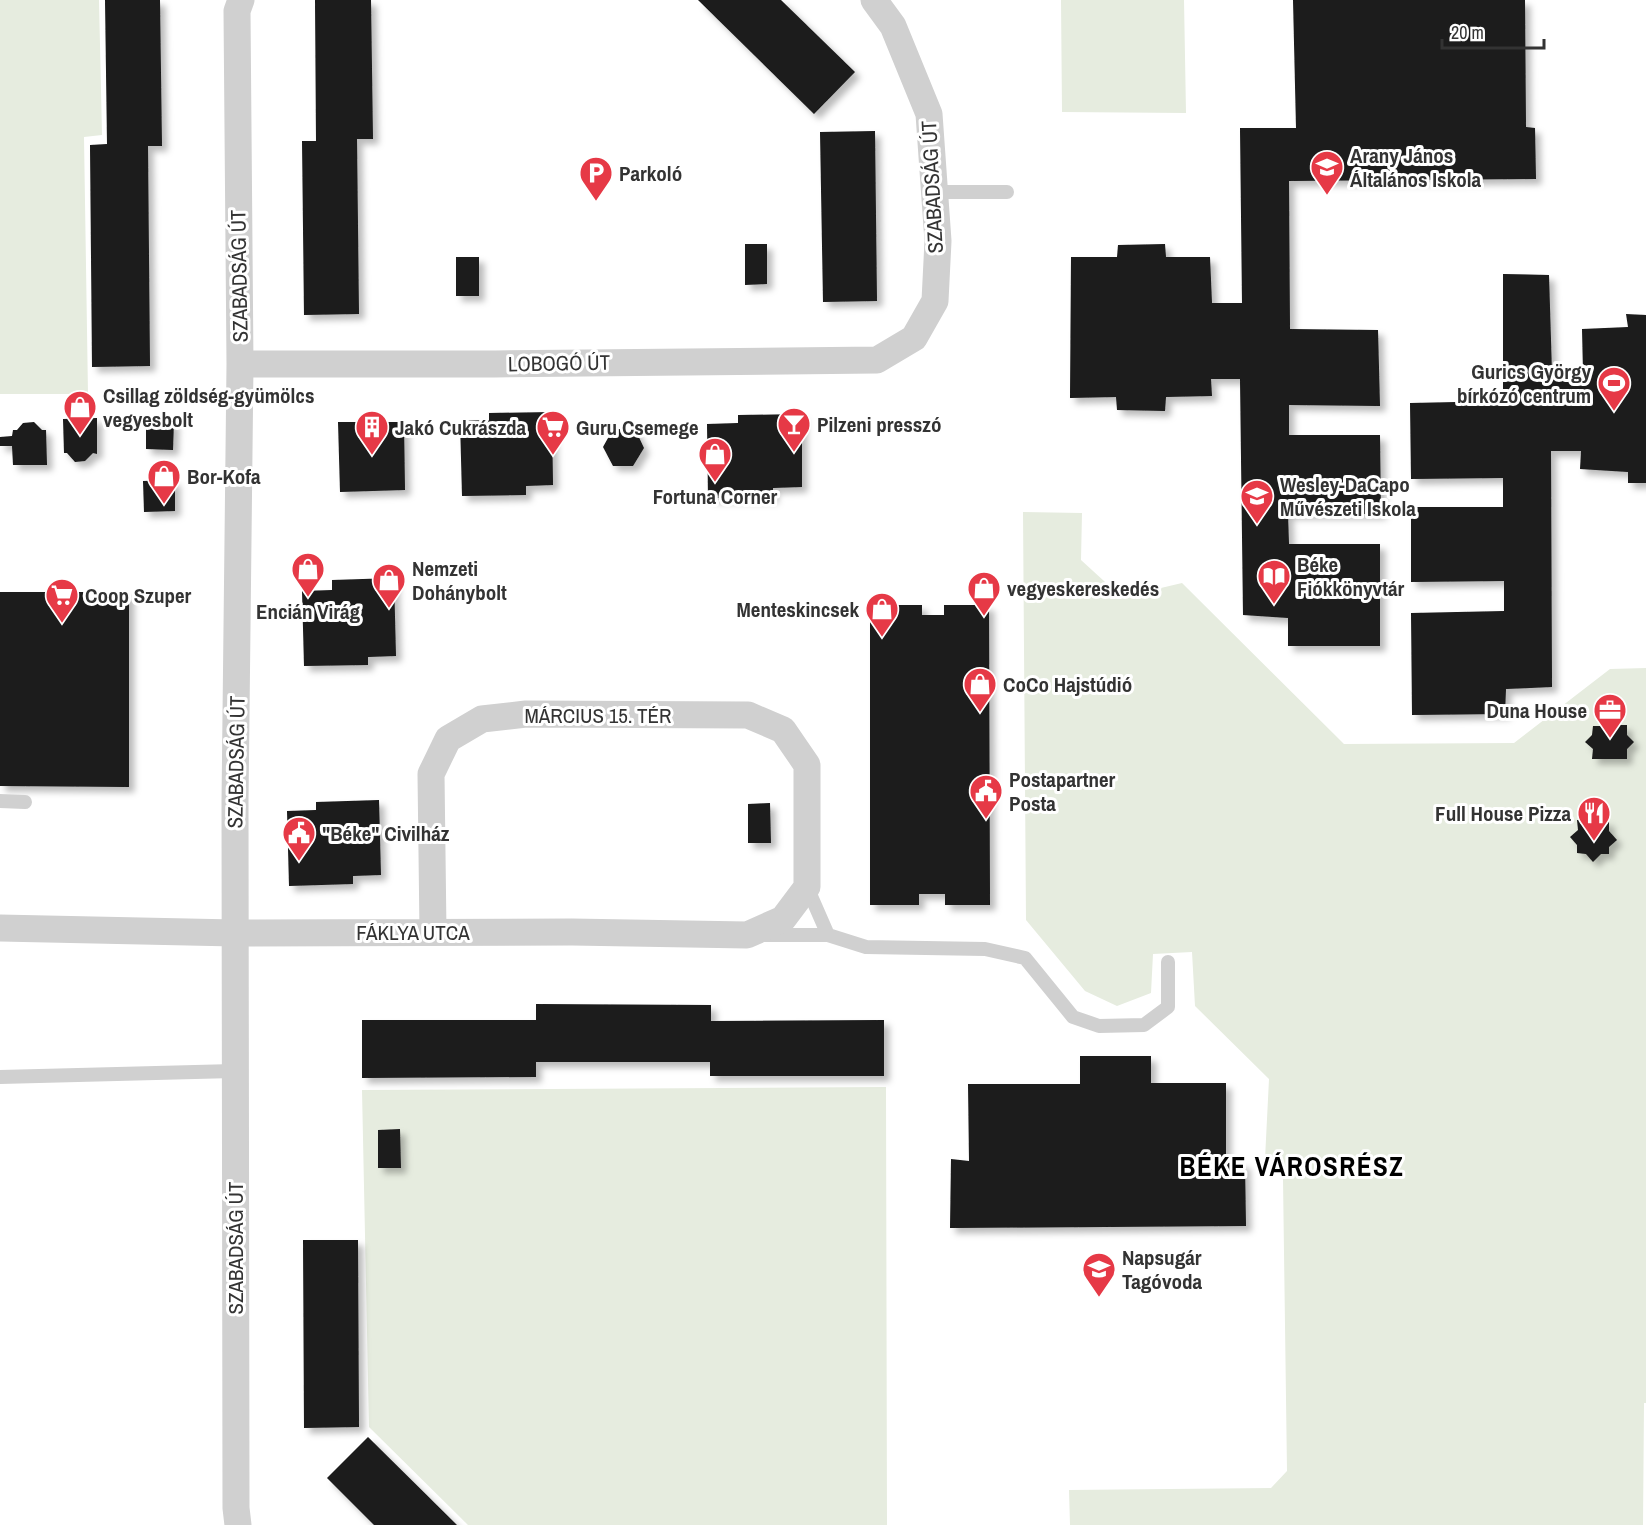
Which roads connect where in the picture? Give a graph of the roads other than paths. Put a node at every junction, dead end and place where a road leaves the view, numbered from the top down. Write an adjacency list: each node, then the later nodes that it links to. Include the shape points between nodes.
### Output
1 (242, 0): 6 (street, SZABADSÁG ÚT, via 237,11)
2 (874, 0): 3 (street, SZABADSÁG ÚT, via 893,26 929,114)
3 (935, 192): 4 (lane); 5 (street, SZABADSÁG ÚT, via 935,301 914,338)
4 (1007, 192)
5 (877, 360): 6 (street, LOBOGÓ ÚT)
6 (240, 364): 12 (street, SZABADSÁG ÚT)
7 (0, 801): 8 (lane)
8 (25, 801)
9 (807, 887): 11 (street, MÁRCIUS 15. TÉR, via 807,765 783,730 748,715 526,714 482,719 448,740 431,774); 13 (street, FÁKLYA UTCA, via 783,919); 14 (lane)
10 (0, 928): 12 (street, FÁKLYA UTCA)
11 (433, 932): 12 (street, FÁKLYA UTCA); 13 (street, FÁKLYA UTCA)
12 (235, 933): 16 (street, SZABADSÁG ÚT)
13 (747, 935): 14 (lane)
14 (828, 935): 15 (lane, via 866,947 986,949 1025,958 1072,1017 1098,1026 1144,1025 1168,1007)
15 (1168, 962)
16 (234, 1071): 17 (lane); 18 (street, SZABADSÁG ÚT)
17 (0, 1077)
18 (238, 1525)

